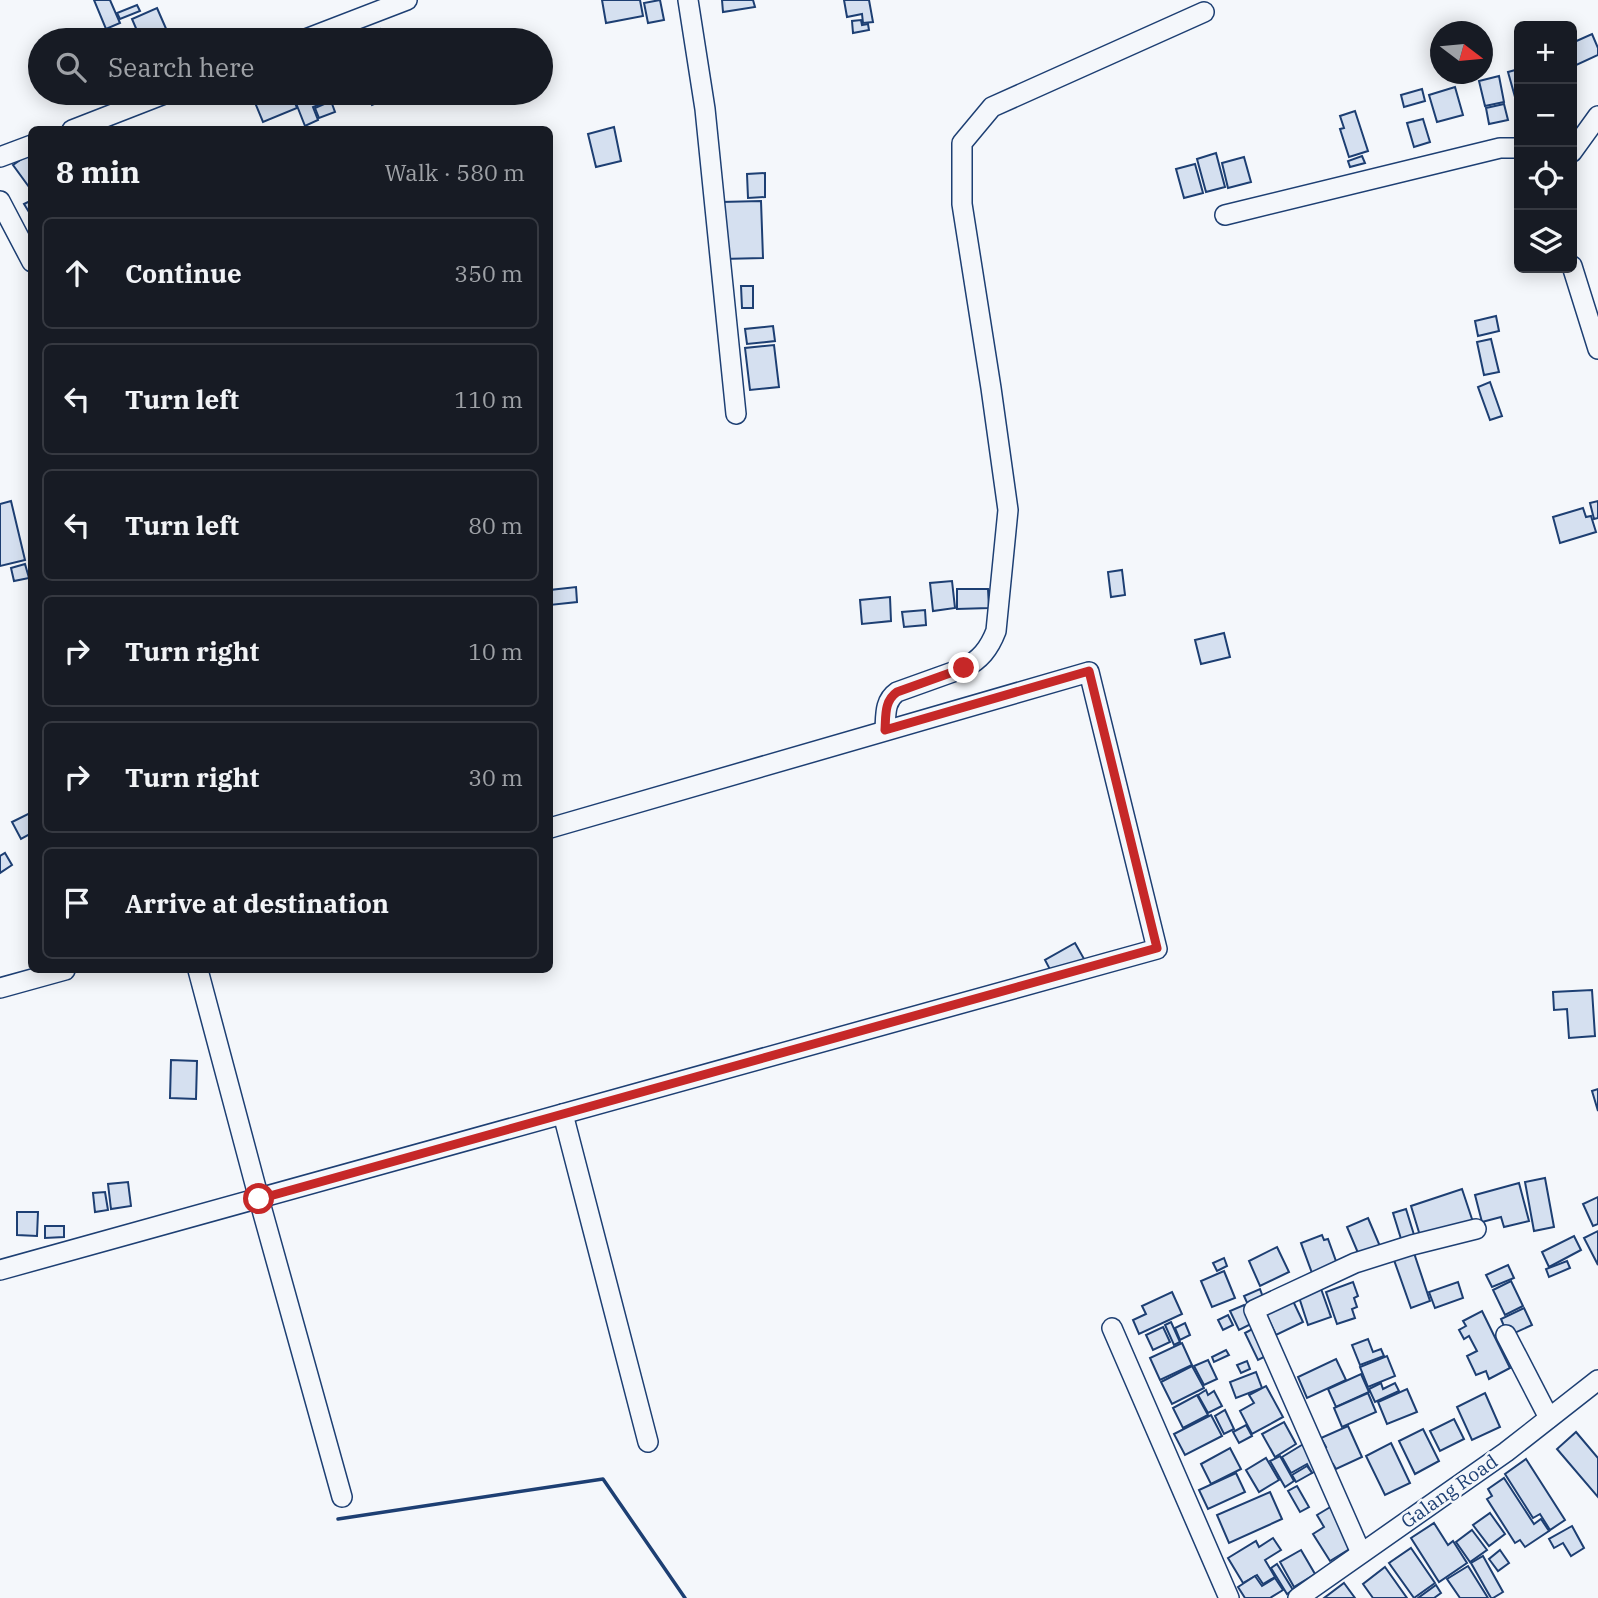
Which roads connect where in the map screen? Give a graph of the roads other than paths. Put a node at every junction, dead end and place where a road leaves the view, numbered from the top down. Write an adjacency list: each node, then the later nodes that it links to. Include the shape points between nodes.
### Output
1 (407, 0): 4 (street)
2 (688, 0): 17 (street, via 705,109)
3 (1204, 12): 18 (street, via 992,107 962,143 962,204 1008,510 996,631 984,655 974,663 891,696)
4 (334, 28)
5 (136, 105): 7 (street)
6 (1598, 116): 9 (street)
7 (82, 126)
8 (28, 146): 11 (street)
9 (1576, 147)
10 (1514, 148): 13 (street)
11 (0, 157)
12 (0, 201): 14 (street)
13 (1225, 215)
14 (28, 254)
15 (1574, 273): 16 (street)
16 (1598, 349)
17 (736, 414)
18 (885, 730): 19 (street); 23 (street, via 1089,671 1157,948)
19 (553, 827)
20 (54, 973): 22 (street)
21 (199, 973): 24 (street)
22 (0, 988)
23 (563, 1114): 24 (street); 31 (street)
24 (259, 1199): 26 (street); 32 (street)
25 (1476, 1229): 33 (street, via 1355,1263 1254,1310)
26 (0, 1270)
27 (1112, 1328): 34 (street)
28 (1506, 1335): 30 (street)
29 (1598, 1380): 30 (street, Galang Road)
30 (1549, 1418): 33 (street, Galang Road)
31 (648, 1442)
32 (342, 1497)
33 (1361, 1553): 35 (street, Galang Road)
34 (1229, 1598)
35 (1298, 1598)

